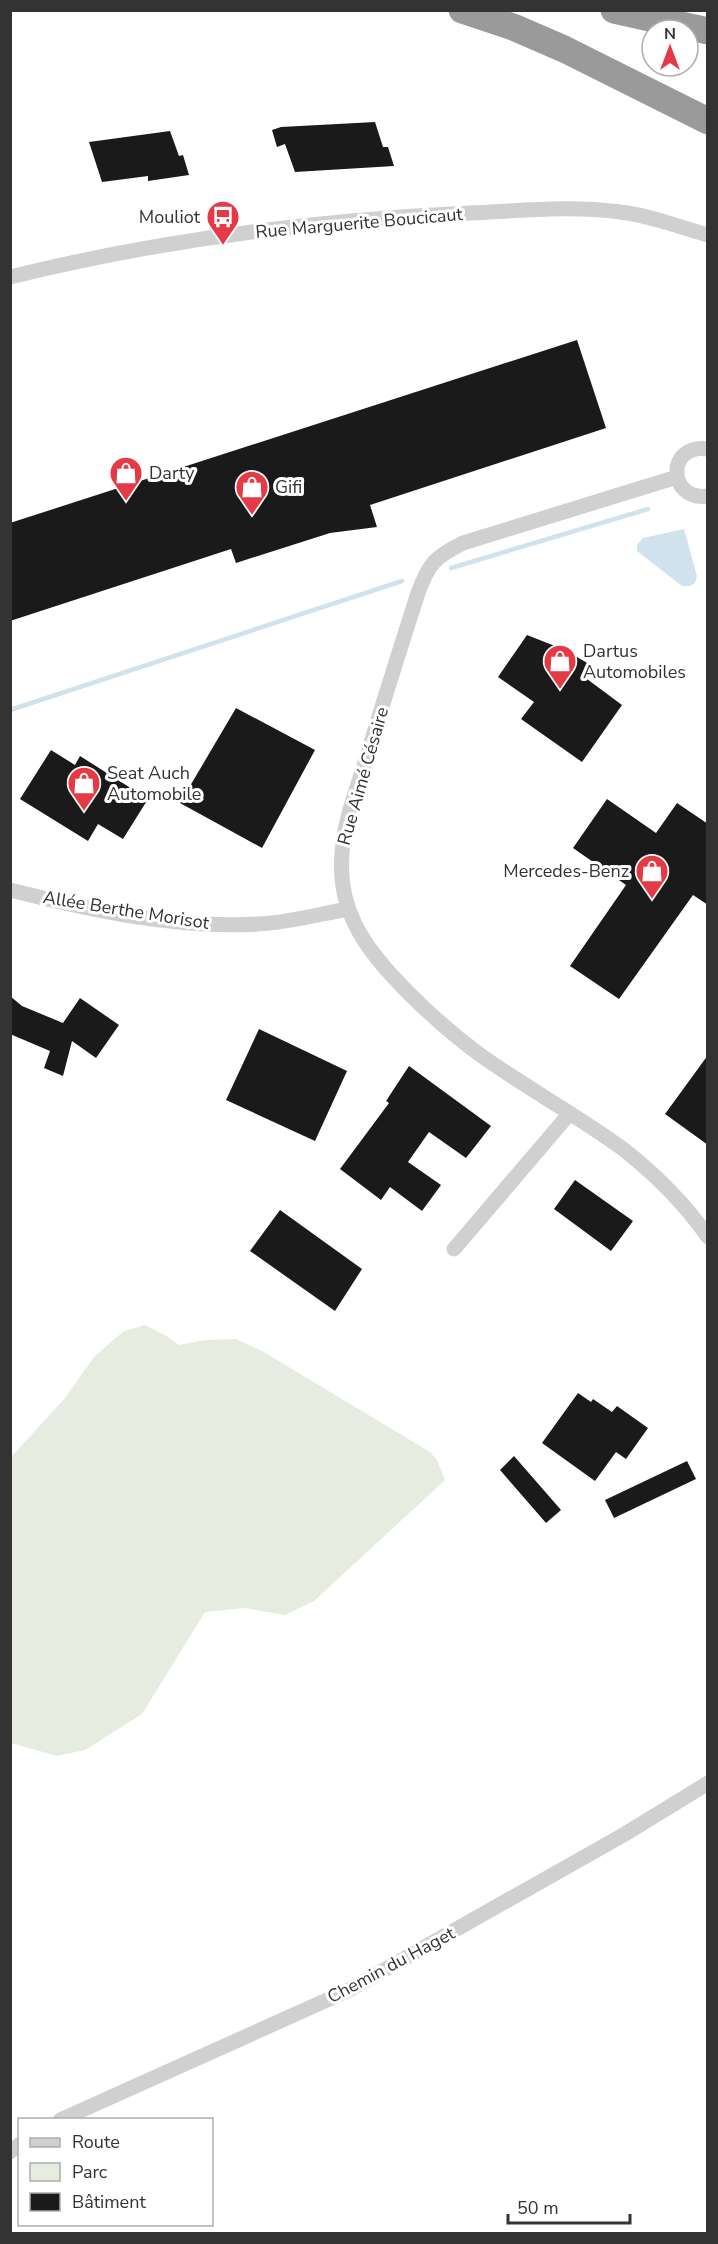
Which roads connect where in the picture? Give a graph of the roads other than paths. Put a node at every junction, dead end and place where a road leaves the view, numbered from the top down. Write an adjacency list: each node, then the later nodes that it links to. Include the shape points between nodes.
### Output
1 (462, 10): 4 (highway, via 523,31)
2 (614, 10): 3 (highway)
3 (708, 31)
4 (708, 121)
5 (708, 235): 6 (street, Rue Marguerite Boucicaut, via 605,210 442,214 201,239)
6 (10, 277)
7 (708, 449): 8 (street, via 692,449 685,454 676,468)
8 (677, 477): 9 (street, via 688,493); 11 (street, Rue Aimé Césaire, via 463,543 435,560 418,593 348,818 341,872)
9 (708, 496)
10 (10, 890): 11 (street, Allée Berthe Morisot, via 146,917 214,925 260,924)
11 (348, 909): 12 (street, Rue Aimé Césaire, via 366,942 424,1008 479,1054)
12 (570, 1113): 13 (street, Rue Aimé Césaire, via 652,1174); 14 (street)
13 (708, 1237)
14 (454, 1249)
15 (708, 1783): 16 (street, Chemin du Haget, via 347,1991)
16 (64, 2118)

